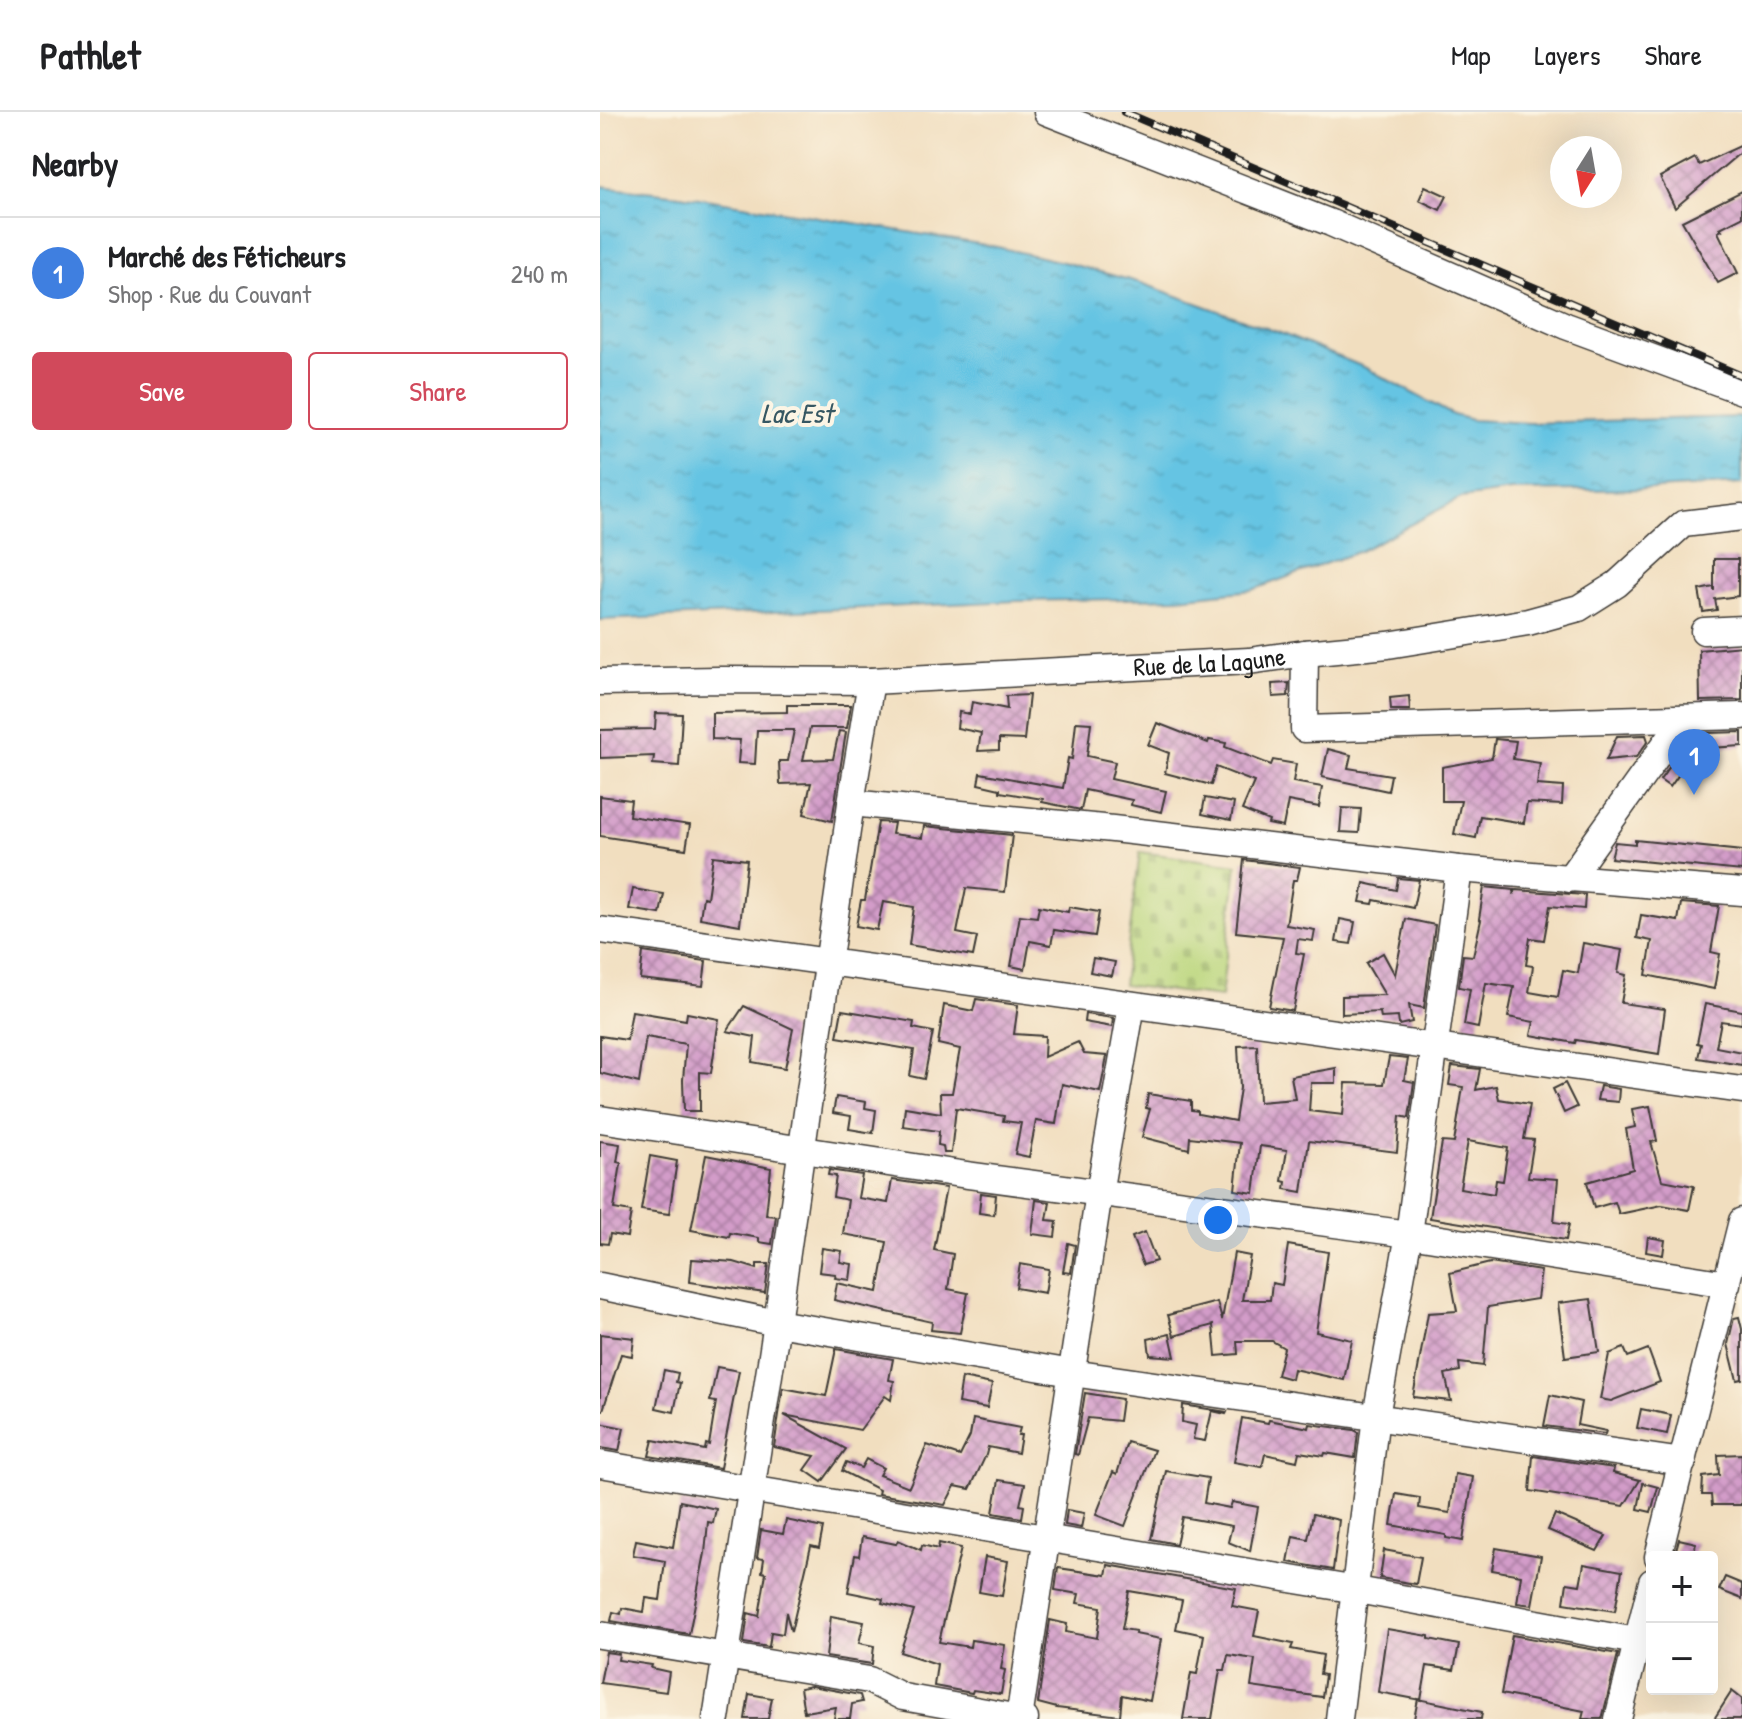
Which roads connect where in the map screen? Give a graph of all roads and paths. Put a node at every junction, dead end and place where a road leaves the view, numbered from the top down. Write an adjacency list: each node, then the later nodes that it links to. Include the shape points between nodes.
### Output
1 (1047, 112): 2 (street, via 1331,223 1566,326)
2 (1742, 391)
3 (1742, 517): 6 (street, via 1683,524 1617,584 1579,608 1448,636)
4 (1742, 629): 5 (street)
5 (1704, 631)
6 (1305, 653): 7 (street, Rue de la Lagune, via 1249,661); 10 (street, Rue de la Lagune, via 1304,729)
7 (871, 681): 8 (street, Rue de la Lagune); 11 (street)
8 (600, 682)
9 (1742, 716): 10 (street, Rue de la Lagune)
10 (1684, 718): 13 (street)
11 (851, 803): 12 (street); 16 (street)
12 (1459, 869): 13 (street); 18 (street)
13 (1569, 879): 14 (street)
14 (1742, 892)
15 (600, 930): 16 (street)
16 (829, 963): 17 (street); 21 (street)
17 (1132, 1005): 18 (street); 22 (street)
18 (1436, 1048): 19 (street); 24 (street)
19 (1742, 1090)
20 (600, 1119): 21 (street)
21 (802, 1149): 22 (street); 27 (street)
22 (1099, 1193): 24 (street); 28 (street)
23 (1742, 1221): 25 (street)
24 (1409, 1234): 25 (street); 29 (street)
25 (1727, 1284): 30 (street)
26 (600, 1286): 27 (street)
27 (777, 1323): 28 (street); 32 (street)
28 (1072, 1373): 29 (street); 33 (street)
29 (1376, 1416): 30 (street); 35 (street)
30 (1683, 1462): 34 (street)
31 (600, 1464): 32 (street)
32 (751, 1489): 33 (street); 39 (street)
33 (1048, 1538): 35 (street); 41 (street)
34 (1660, 1551)
35 (1357, 1590): 38 (street); 42 (street)
36 (1646, 1604): 38 (street)
37 (600, 1635): 39 (street)
38 (1636, 1641): 43 (street)
39 (726, 1656): 40 (street); 41 (street, via 869,1680 903,1697)
40 (716, 1719)
41 (1021, 1719)
42 (1339, 1719)
43 (1618, 1719)

